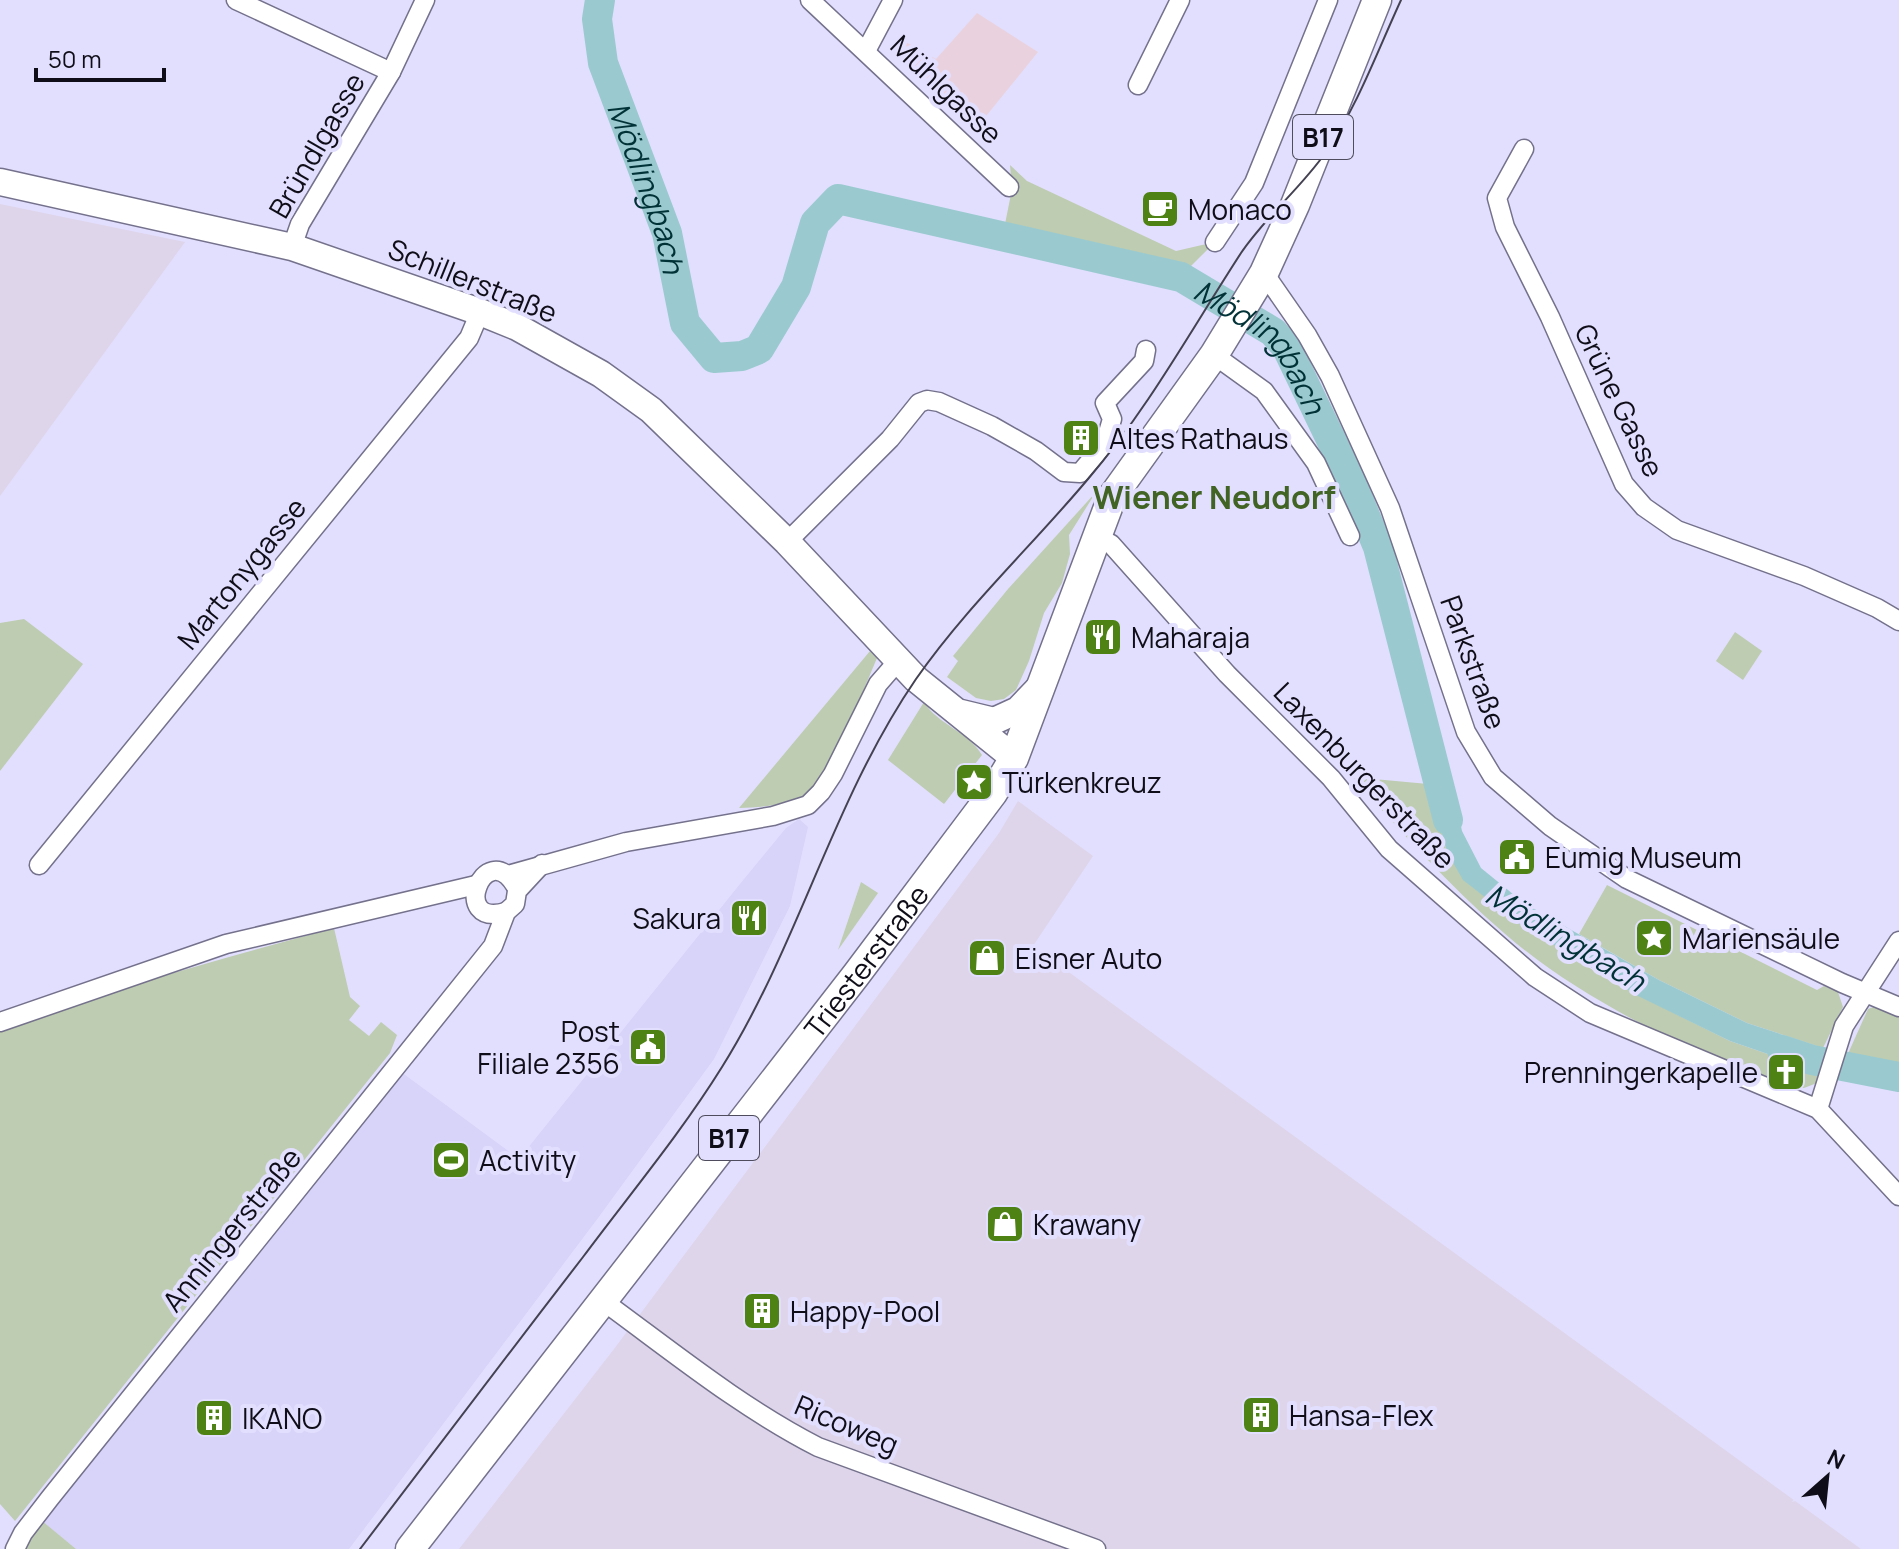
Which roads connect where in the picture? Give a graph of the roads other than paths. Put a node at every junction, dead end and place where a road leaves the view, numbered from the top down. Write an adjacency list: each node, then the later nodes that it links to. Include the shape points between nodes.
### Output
1 (236, 0): 9 (street, Bründlgasse)
2 (425, 0): 9 (street, Bründlgasse)
3 (893, 0): 8 (street)
4 (1180, 0): 10 (street)
5 (1328, 0): 14 (street, via 1254,183)
6 (1377, 0): 16 (main road, B17)
7 (814, 4): 8 (street, Mühlgasse)
8 (866, 51): 13 (street, Mühlgasse)
9 (391, 72): 15 (street, Bründlgasse, via 300,224)
10 (1138, 85)
11 (1524, 149): 23 (street, Grüne Gasse, via 1497,198 1505,227 1624,484 1644,507 1677,530 1804,576)
12 (0, 182): 15 (street, Schillerstraße)
13 (1009, 187)
14 (1215, 242)
15 (292, 247): 17 (street, Schillerstraße)
16 (1258, 284): 19 (main road, Triesterstraße / B17); 33 (street, Parkstraße, via 1286,302 1330,376 1390,508 1466,732 1493,777 1550,826 1627,879)
17 (480, 312): 22 (street, Schillerstraße, via 601,374 651,410); 28 (street, Martonygasse, via 469,338)
18 (1146, 350): 22 (street, via 1144,361 1105,403 1112,419 1105,443 1080,473 1064,472 992,426 927,400)
19 (1214, 355): 20 (main road, Triesterstraße / B17, via 1112,497); 21 (street, via 1264,391 1316,463)
20 (1095, 536): 25 (main road, Triesterstraße / B17); 36 (street, Laxenburgerstraße, via 1111,544 1227,674 1331,778 1389,849 1535,977 1590,1013)
21 (1350, 536)
22 (787, 542): 24 (street, Schillerstraße)
23 (1899, 621)
24 (898, 661): 26 (street, Schillerstraße); 29 (street, via 878,684 833,774 808,805 542,864)
25 (1040, 687): 26 (street, via 1018,710 994,721); 27 (main road, Triesterstraße / B17)
26 (958, 712): 27 (street, Schillerstraße)
27 (1014, 758): 38 (main road, Triesterstraße / B17, via 953,847)
28 (39, 865)
29 (512, 883): 30 (street, via 490,873); 31 (street, via 515,904)
30 (476, 890): 31 (street, via 479,907); 35 (street, via 447,891 226,944)
31 (497, 913): 41 (street, Anningerstraße, via 493,946 50,1498)
32 (1899, 941): 33 (street)
33 (1865, 993): 34 (street, Parkstraße); 36 (street, via 1844,1026)
34 (1899, 1007)
35 (0, 1022)
36 (1818, 1109): 37 (street, Laxenburgerstraße)
37 (1899, 1196)
38 (603, 1301): 39 (main road, Triesterstraße / B17); 40 (street, Ricoweg, via 733,1398 818,1447)
39 (443, 1509): 42 (main road, Triesterstraße / B17); 43 (main road, B17)
40 (1083, 1547)
41 (15, 1549)
42 (410, 1549)
43 (421, 1549)

